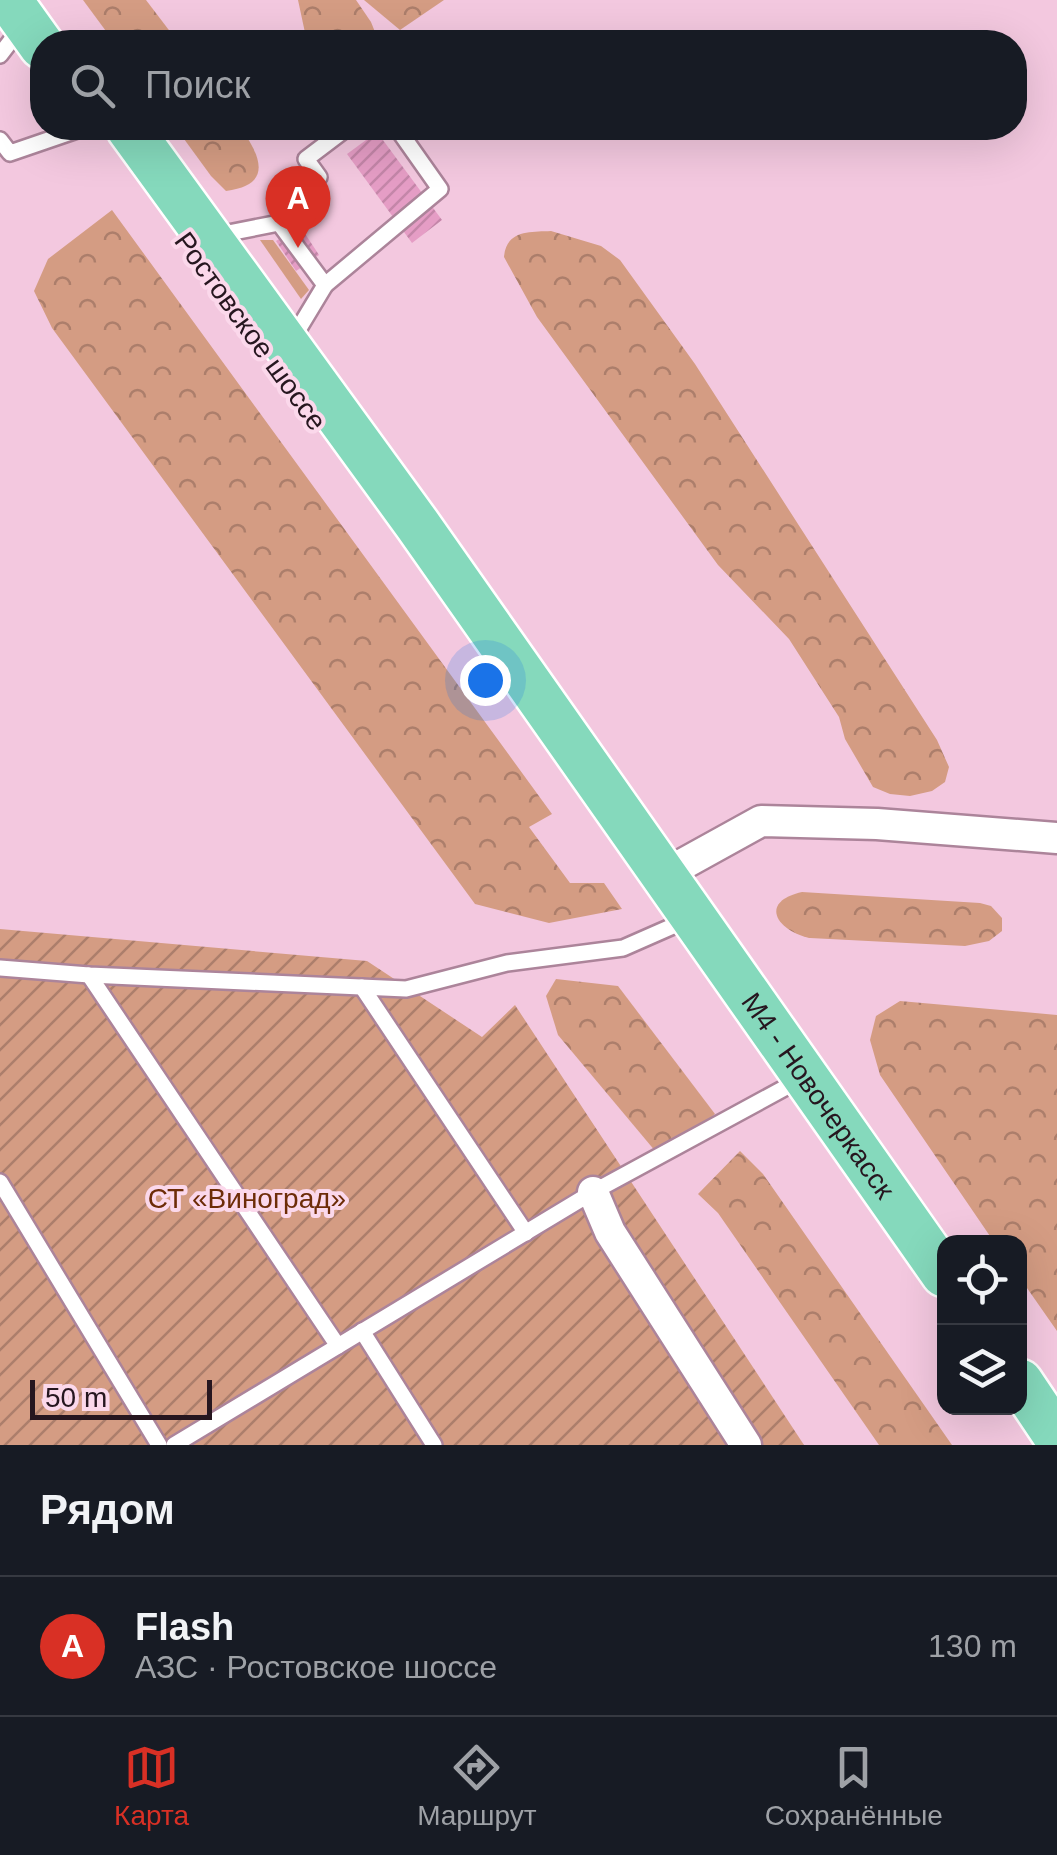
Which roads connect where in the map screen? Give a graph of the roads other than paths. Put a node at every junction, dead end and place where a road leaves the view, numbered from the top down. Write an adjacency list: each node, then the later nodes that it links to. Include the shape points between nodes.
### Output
1 (0, 140): 2 (lane, via 10,154)
2 (49, 140)
3 (112, 140): 11 (main road, Ростовское шоссе)
4 (138, 140): 8 (main road, Ростовское шоссе)
5 (331, 140): 7 (lane, via 306,159 319,178)
6 (405, 140): 9 (lane, via 440,189)
7 (279, 224): 8 (lane); 9 (lane)
8 (210, 236): 10 (main road, Ростовское шоссе)
9 (325, 286): 10 (lane)
10 (288, 346): 11 (main road, Ростовское шоссе)
11 (408, 530): 13 (main road); 14 (main road)
12 (1057, 838): 13 (street, via 761,820)
13 (665, 874): 14 (main road)
14 (693, 917): 17 (lane, via 624,948 507,964 406,988); 18 (main road, М4 - Новочеркасск)
15 (0, 968): 16 (lane)
16 (89, 976): 17 (lane); 24 (lane)
17 (362, 987): 21 (lane)
18 (804, 1078): 20 (lane); 22 (main road, М4 - Новочеркасск)
19 (0, 1182): 28 (lane)
20 (594, 1192): 21 (lane); 31 (street, via 610,1232)
21 (526, 1233): 23 (lane)
22 (937, 1264)
23 (362, 1330): 24 (lane); 30 (lane)
24 (338, 1346): 27 (lane)
25 (1027, 1392): 26 (main road)
26 (1057, 1437)
27 (194, 1440): 29 (lane)
28 (159, 1445)
29 (174, 1445)
30 (434, 1445)
31 (746, 1445)

